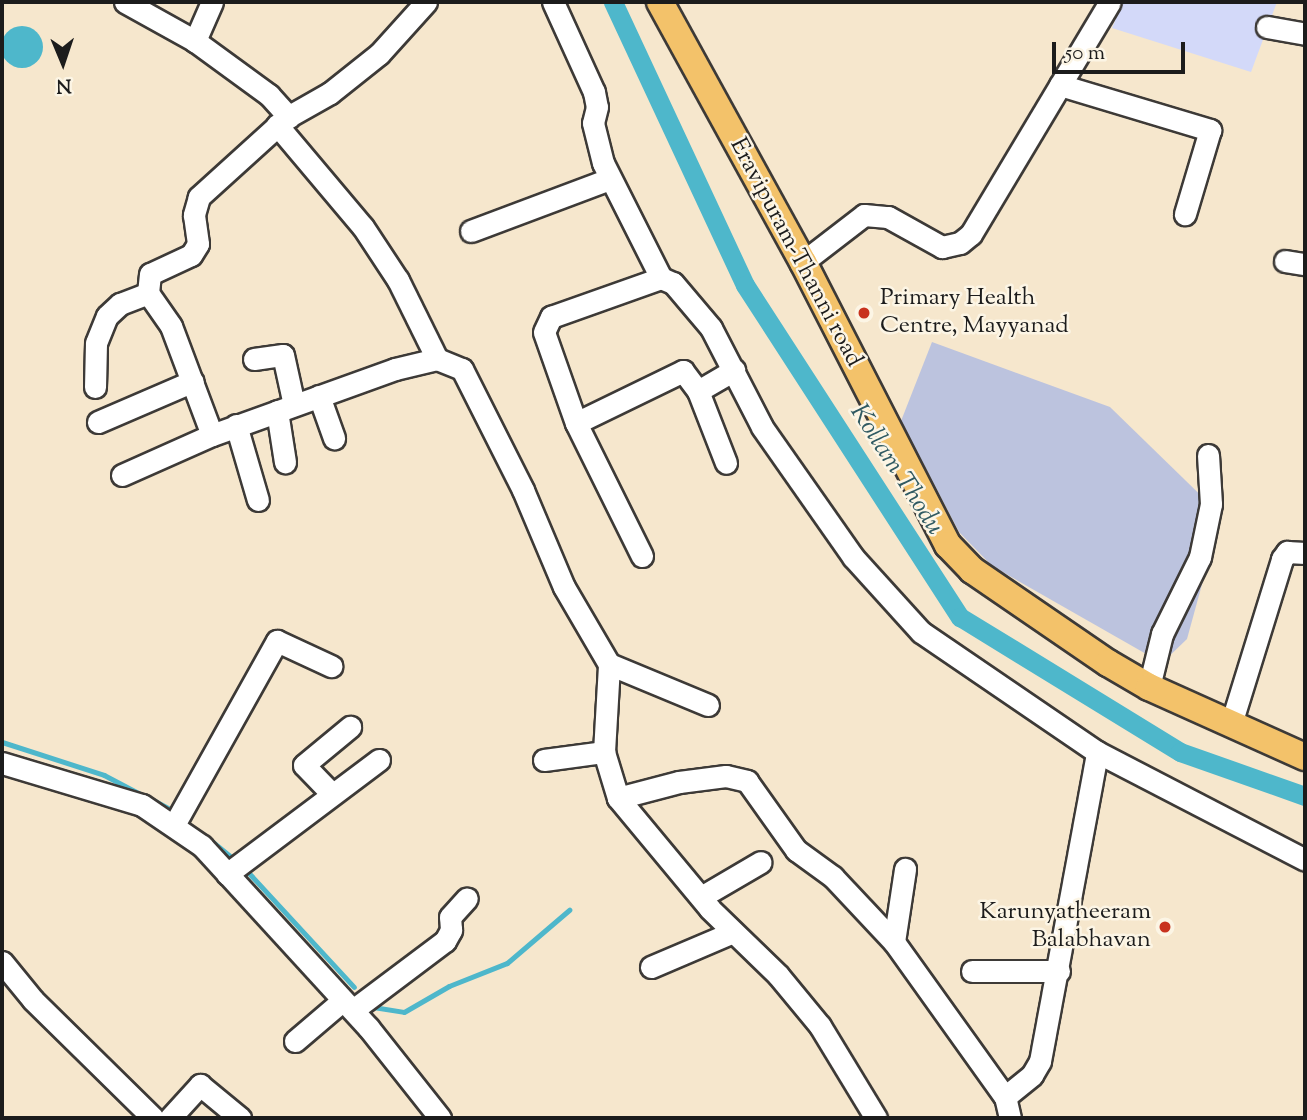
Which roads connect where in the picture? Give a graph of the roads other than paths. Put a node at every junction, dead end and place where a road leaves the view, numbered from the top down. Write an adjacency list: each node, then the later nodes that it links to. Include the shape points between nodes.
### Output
1 (125, 2): 9 (street)
2 (212, 2): 9 (street)
3 (553, 2): 12 (street, via 594,92 596,139)
4 (660, 2): 15 (main road, Eravipuram-Thanni road)
5 (1110, 2): 10 (street)
6 (420, 4): 11 (street, via 379,54)
7 (1267, 27): 8 (street)
8 (1305, 34)
9 (195, 41): 11 (street, via 269,95)
10 (1060, 85): 13 (street, via 1210,130); 15 (street, via 971,234 960,243 942,247 888,216 864,215)
11 (283, 121): 17 (street, via 199,197 194,215 198,244 191,255 150,274); 19 (street, via 398,280)
12 (609, 179): 14 (street); 16 (street)
13 (1185, 214)
14 (471, 231)
15 (803, 262): 40 (main road, Eravipuram-Thanni road, via 948,545 972,570 1054,630)
16 (661, 278): 20 (street, via 673,283 711,328); 27 (street, via 551,317 545,324)
17 (148, 293): 21 (street, via 171,326); 22 (street, via 120,304 107,316 96,343)
18 (254, 359): 25 (street, via 283,355)
19 (437, 359): 24 (street); 38 (street, via 455,364 467,375 564,587)
20 (734, 370): 23 (street); 45 (street, via 762,427 853,557 897,606 945,650 1026,700)
21 (194, 381): 26 (street); 29 (street)
22 (95, 387)
23 (698, 391): 27 (street, via 683,371); 33 (street)
24 (319, 396): 25 (street); 30 (street)
25 (285, 408): 28 (street); 32 (street)
26 (98, 422)
27 (576, 423): 37 (street)
28 (236, 425): 29 (street); 35 (street)
29 (212, 435): 34 (street)
30 (334, 438)
31 (1208, 455): 40 (street, via 1211,504 1200,557 1162,634)
32 (285, 462)
33 (726, 463)
34 (122, 475)
35 (258, 500)
36 (1305, 553): 42 (street, via 1287,552 1282,559)
37 (642, 556)
38 (609, 664): 41 (street); 44 (street)
39 (331, 666): 52 (street, via 277,641)
40 (1149, 687): 42 (main road, Eravipuram-Thanni road)
41 (708, 705)
42 (1231, 724): 46 (main road, Eravipuram-Thanni road)
43 (350, 727): 50 (street, via 304,765)
44 (604, 752): 48 (street); 51 (street)
45 (1097, 752): 53 (street); 64 (street)
46 (1305, 757)
47 (379, 760): 50 (street)
48 (544, 760)
49 (2, 763): 52 (street, via 142,805)
50 (332, 794): 56 (street)
51 (618, 797): 57 (street); 60 (street, via 726,776 747,781 796,850 833,877)
52 (174, 825): 56 (street, via 202,846)
53 (1305, 860)
54 (761, 862): 57 (street)
55 (905, 869): 60 (street)
56 (227, 874): 65 (street, via 257,901)
57 (701, 897): 59 (street)
58 (467, 898): 65 (street, via 450,917 451,930 444,941)
59 (733, 932): 62 (street); 72 (street, via 778,975 820,1026)
60 (894, 942): 67 (street)
61 (2, 962): 68 (street, via 33,1000)
62 (651, 967)
63 (972, 971): 64 (street)
64 (1059, 971): 67 (street, via 1040,1061 1032,1075)
65 (348, 1006): 66 (street); 71 (street)
66 (295, 1041)
67 (1005, 1097): 73 (street)
68 (153, 1118)
69 (170, 1118): 70 (street, via 200,1084)
70 (240, 1118)
71 (440, 1118)
72 (876, 1118)
73 (1010, 1118)

